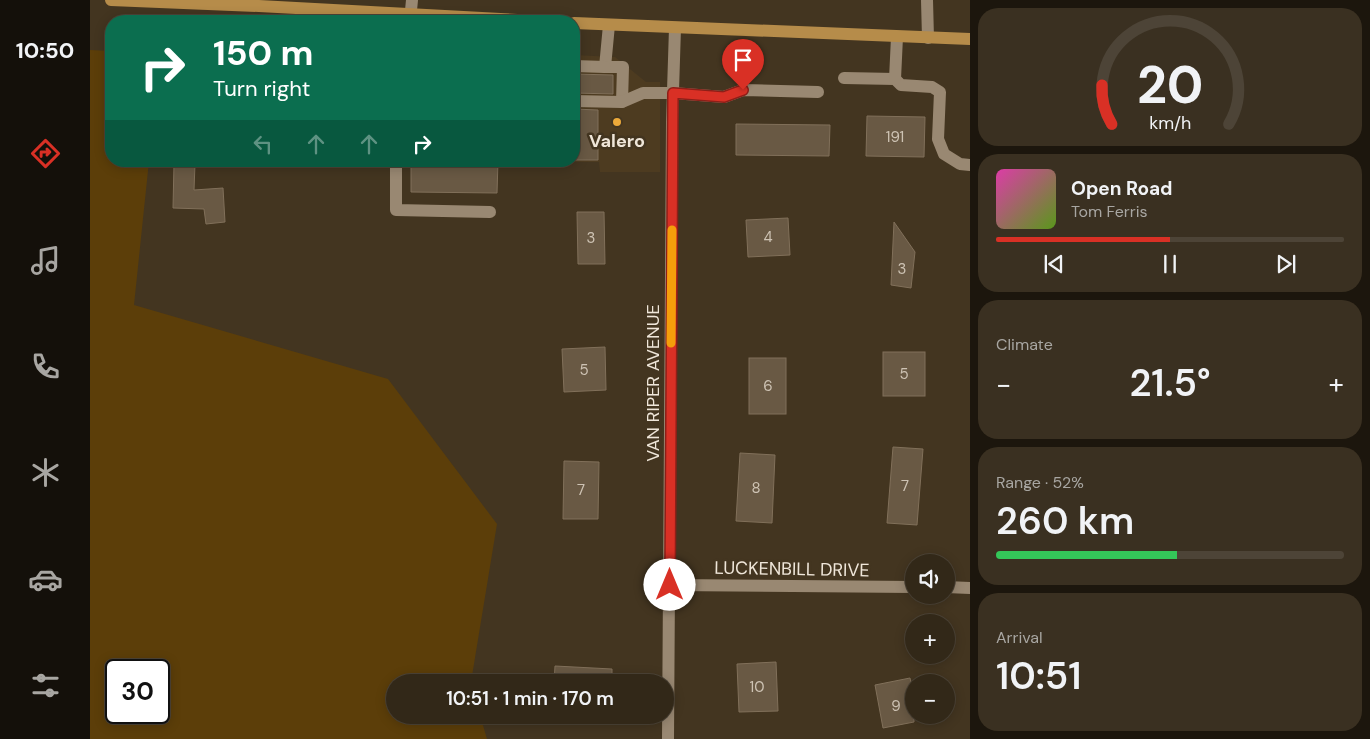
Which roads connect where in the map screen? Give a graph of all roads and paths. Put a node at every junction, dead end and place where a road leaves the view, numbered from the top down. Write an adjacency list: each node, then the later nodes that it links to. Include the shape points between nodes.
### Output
1 (111, 0): 4 (main road, via 250,5)
2 (412, 0): 5 (street)
3 (927, 0): 10 (street)
4 (374, 15)
5 (411, 15)
6 (580, 23): 7 (main road)
7 (609, 25): 8 (main road); 13 (street)
8 (675, 28): 9 (main road); 17 (street, VAN RIPER AVENUE)
9 (897, 37): 10 (main road); 15 (street)
10 (928, 38): 11 (main road)
11 (970, 39)
12 (580, 66): 13 (street)
13 (605, 66): 19 (street, via 623,67)
14 (844, 78): 15 (street)
15 (895, 79): 20 (street, via 901,85 932,87 940,92 938,139 944,154 960,164)
16 (818, 92): 17 (street, via 743,90 724,97)
17 (673, 93): 19 (street, via 643,94); 23 (street, VAN RIPER AVENUE)
18 (580, 101): 19 (street)
19 (622, 102)
20 (970, 165)
21 (396, 167): 22 (street, via 396,210)
22 (490, 212)
23 (670, 585): 24 (street, LUCKENBILL DRIVE); 27 (street, VAN RIPER AVENUE)
24 (905, 587)
25 (955, 588): 26 (street)
26 (970, 588)
27 (668, 739)

